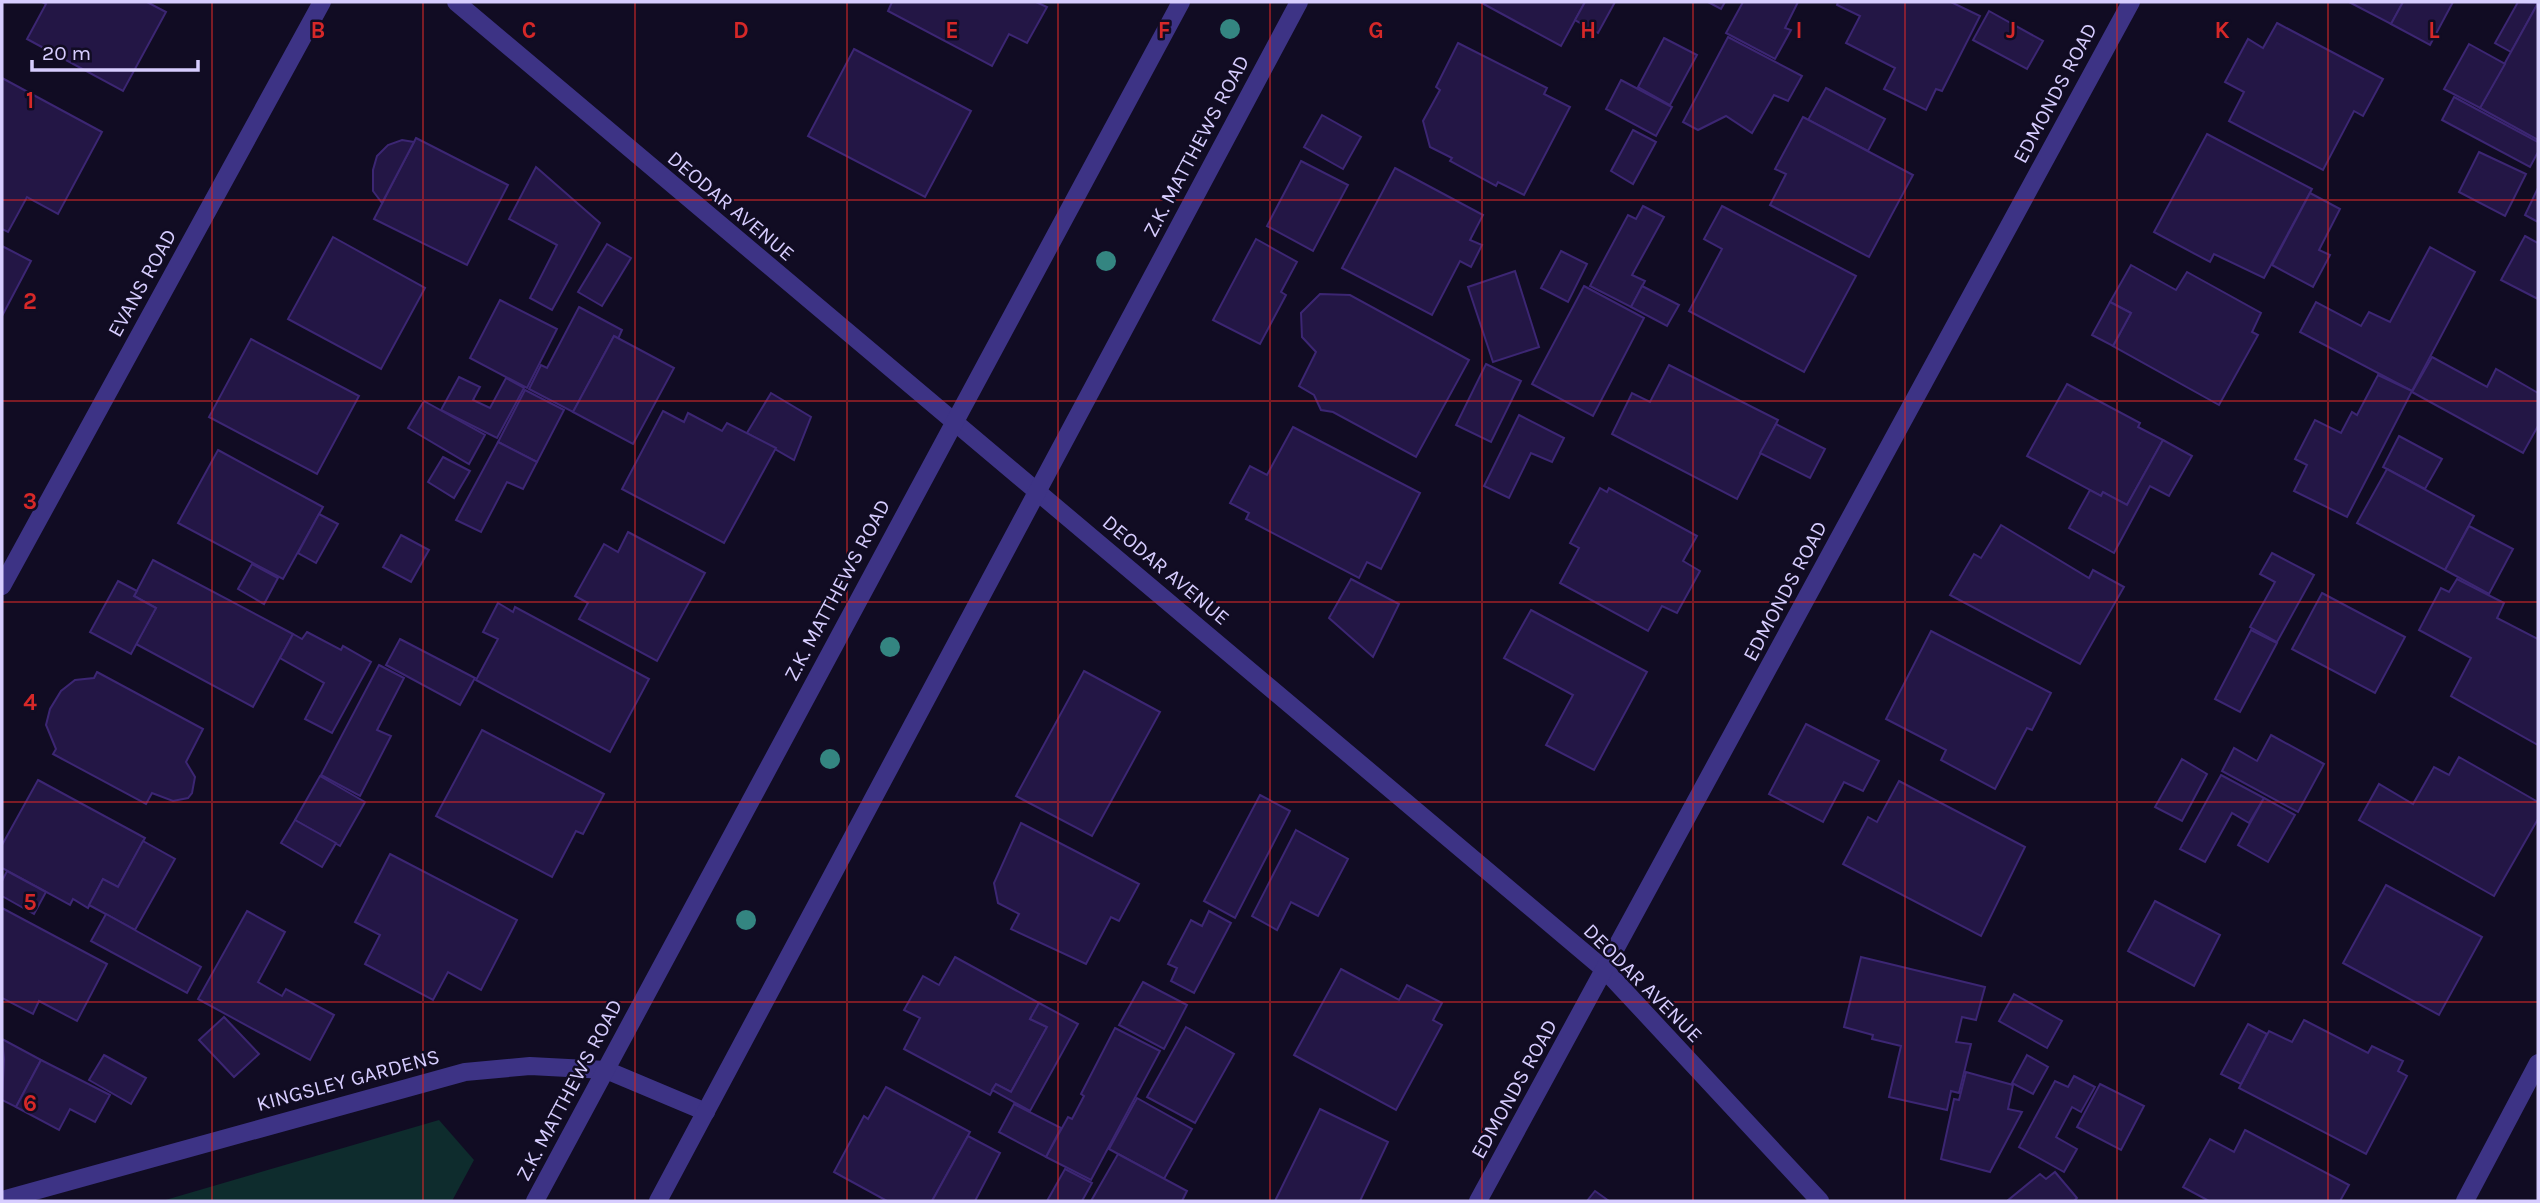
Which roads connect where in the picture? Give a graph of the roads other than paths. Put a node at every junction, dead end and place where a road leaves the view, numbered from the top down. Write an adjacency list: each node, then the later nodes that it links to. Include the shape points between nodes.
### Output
1 (322, 2): 8 (street, EVANS ROAD)
2 (456, 2): 6 (street, DEODAR AVENUE)
3 (1181, 2): 6 (street, Z.K. MATTHEWS ROAD)
4 (1299, 2): 7 (street, Z.K. MATTHEWS ROAD)
5 (2130, 2): 9 (street, EDMONDS ROAD)
6 (953, 424): 7 (street, DEODAR AVENUE); 11 (street, Z.K. MATTHEWS ROAD)
7 (1038, 492): 9 (street, DEODAR AVENUE); 12 (street, Z.K. MATTHEWS ROAD)
8 (2, 586)
9 (1605, 971): 16 (street, EDMONDS ROAD); 17 (street, DEODAR AVENUE)
10 (2538, 1063): 18 (street)
11 (606, 1070): 12 (street, KINGSLEY GARDENS); 13 (street, KINGSLEY GARDENS, via 530,1066 465,1072); 14 (street, Z.K. MATTHEWS ROAD)
12 (706, 1112): 15 (street, Z.K. MATTHEWS ROAD)
13 (2, 1200)
14 (535, 1201)
15 (658, 1201)
16 (1478, 1201)
17 (1819, 1201)
18 (2465, 1201)

